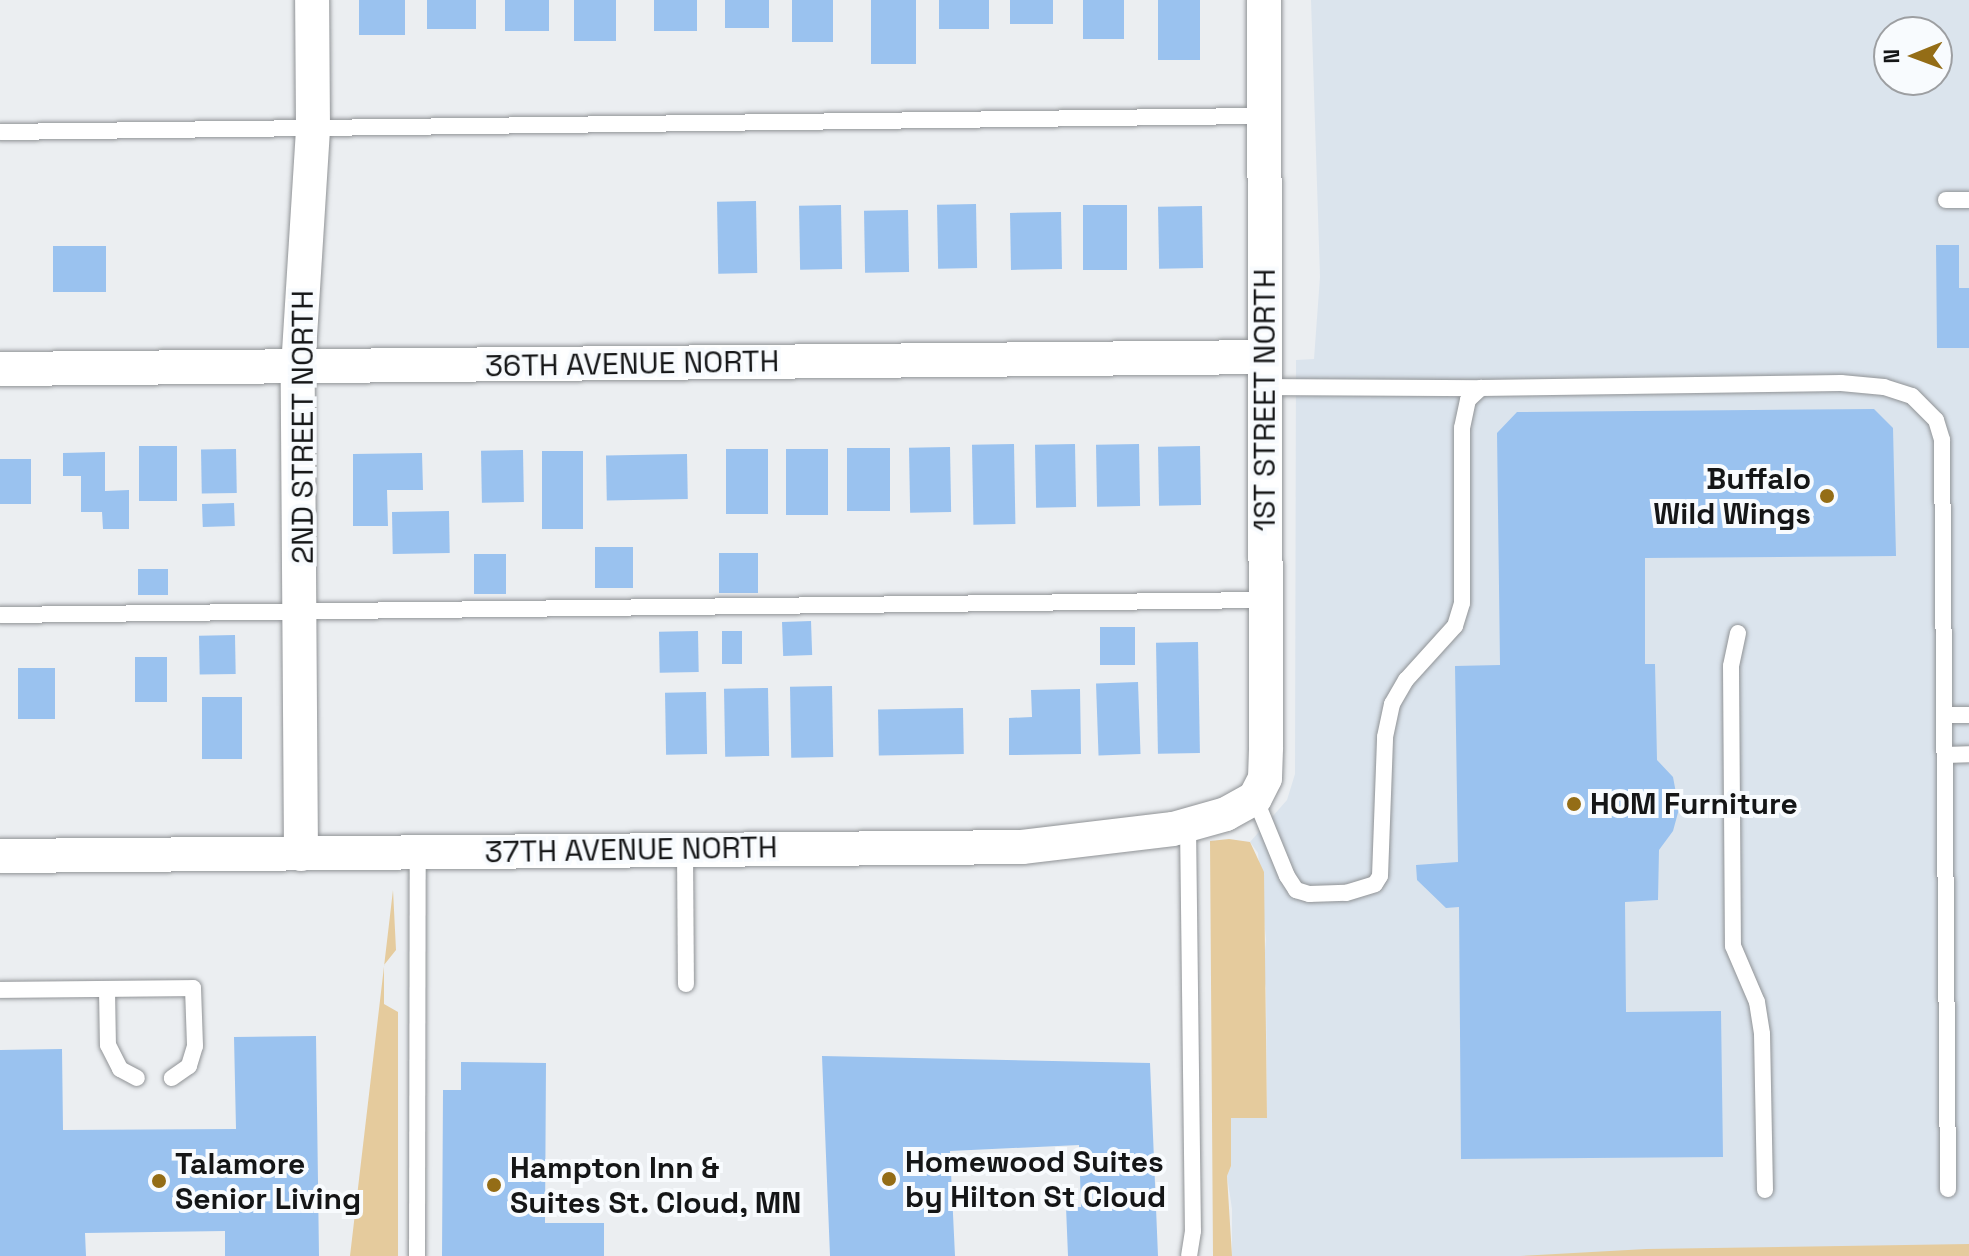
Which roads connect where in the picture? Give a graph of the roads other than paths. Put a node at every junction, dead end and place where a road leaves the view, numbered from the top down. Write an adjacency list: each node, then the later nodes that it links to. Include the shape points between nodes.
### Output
1 (312, 0): 4 (street, 2ND STREET NORTH)
2 (1264, 0): 3 (street, 1ST STREET NORTH)
3 (1264, 116): 4 (lane); 10 (street, 1ST STREET NORTH)
4 (313, 128): 5 (lane); 8 (street, 2ND STREET NORTH)
5 (0, 132)
6 (1946, 200): 7 (lane)
7 (1969, 200)
8 (298, 368): 9 (street, 36TH AVENUE NORTH); 10 (street, 36TH AVENUE NORTH); 13 (street, 2ND STREET NORTH)
9 (0, 369)
10 (1265, 372): 11 (lane); 12 (street, 1ST STREET NORTH)
11 (1481, 388): 16 (lane, via 1841,383 1899,390 1921,401 1936,420 1942,440); 20 (lane, via 1468,400 1462,428 1462,603 1455,626 1406,680 1392,704 1385,737 1380,876 1375,884 1346,893 1296,890)
12 (1265, 600): 13 (lane); 20 (street, 1ST STREET NORTH, via 1265,778)
13 (302, 612): 14 (lane); 24 (street, 2ND STREET NORTH)
14 (0, 615)
15 (1738, 633): 32 (lane, via 1731,666 1733,946 1757,1002 1762,1034)
16 (1944, 715): 17 (lane); 19 (lane)
17 (1969, 715)
18 (1969, 754): 19 (lane)
19 (1945, 755): 31 (lane)
20 (1255, 798): 21 (street, 37TH AVENUE NORTH, via 1226,814)
21 (1188, 825): 22 (street, 37TH AVENUE NORTH, via 1059,845); 34 (lane, via 1193,1231)
22 (685, 850): 23 (street, 37TH AVENUE NORTH); 26 (lane)
23 (418, 852): 24 (street, 37TH AVENUE NORTH); 33 (lane)
24 (301, 854): 25 (street, 37TH AVENUE NORTH)
25 (0, 856)
26 (686, 984)
27 (0, 990): 28 (lane)
28 (107, 990): 29 (lane, via 108,1045 120,1069); 30 (lane, via 193,988 195,1046 189,1066)
29 (137, 1078)
30 (172, 1078)
31 (1948, 1189)
32 (1765, 1190)
33 (417, 1256)
34 (1189, 1256)

